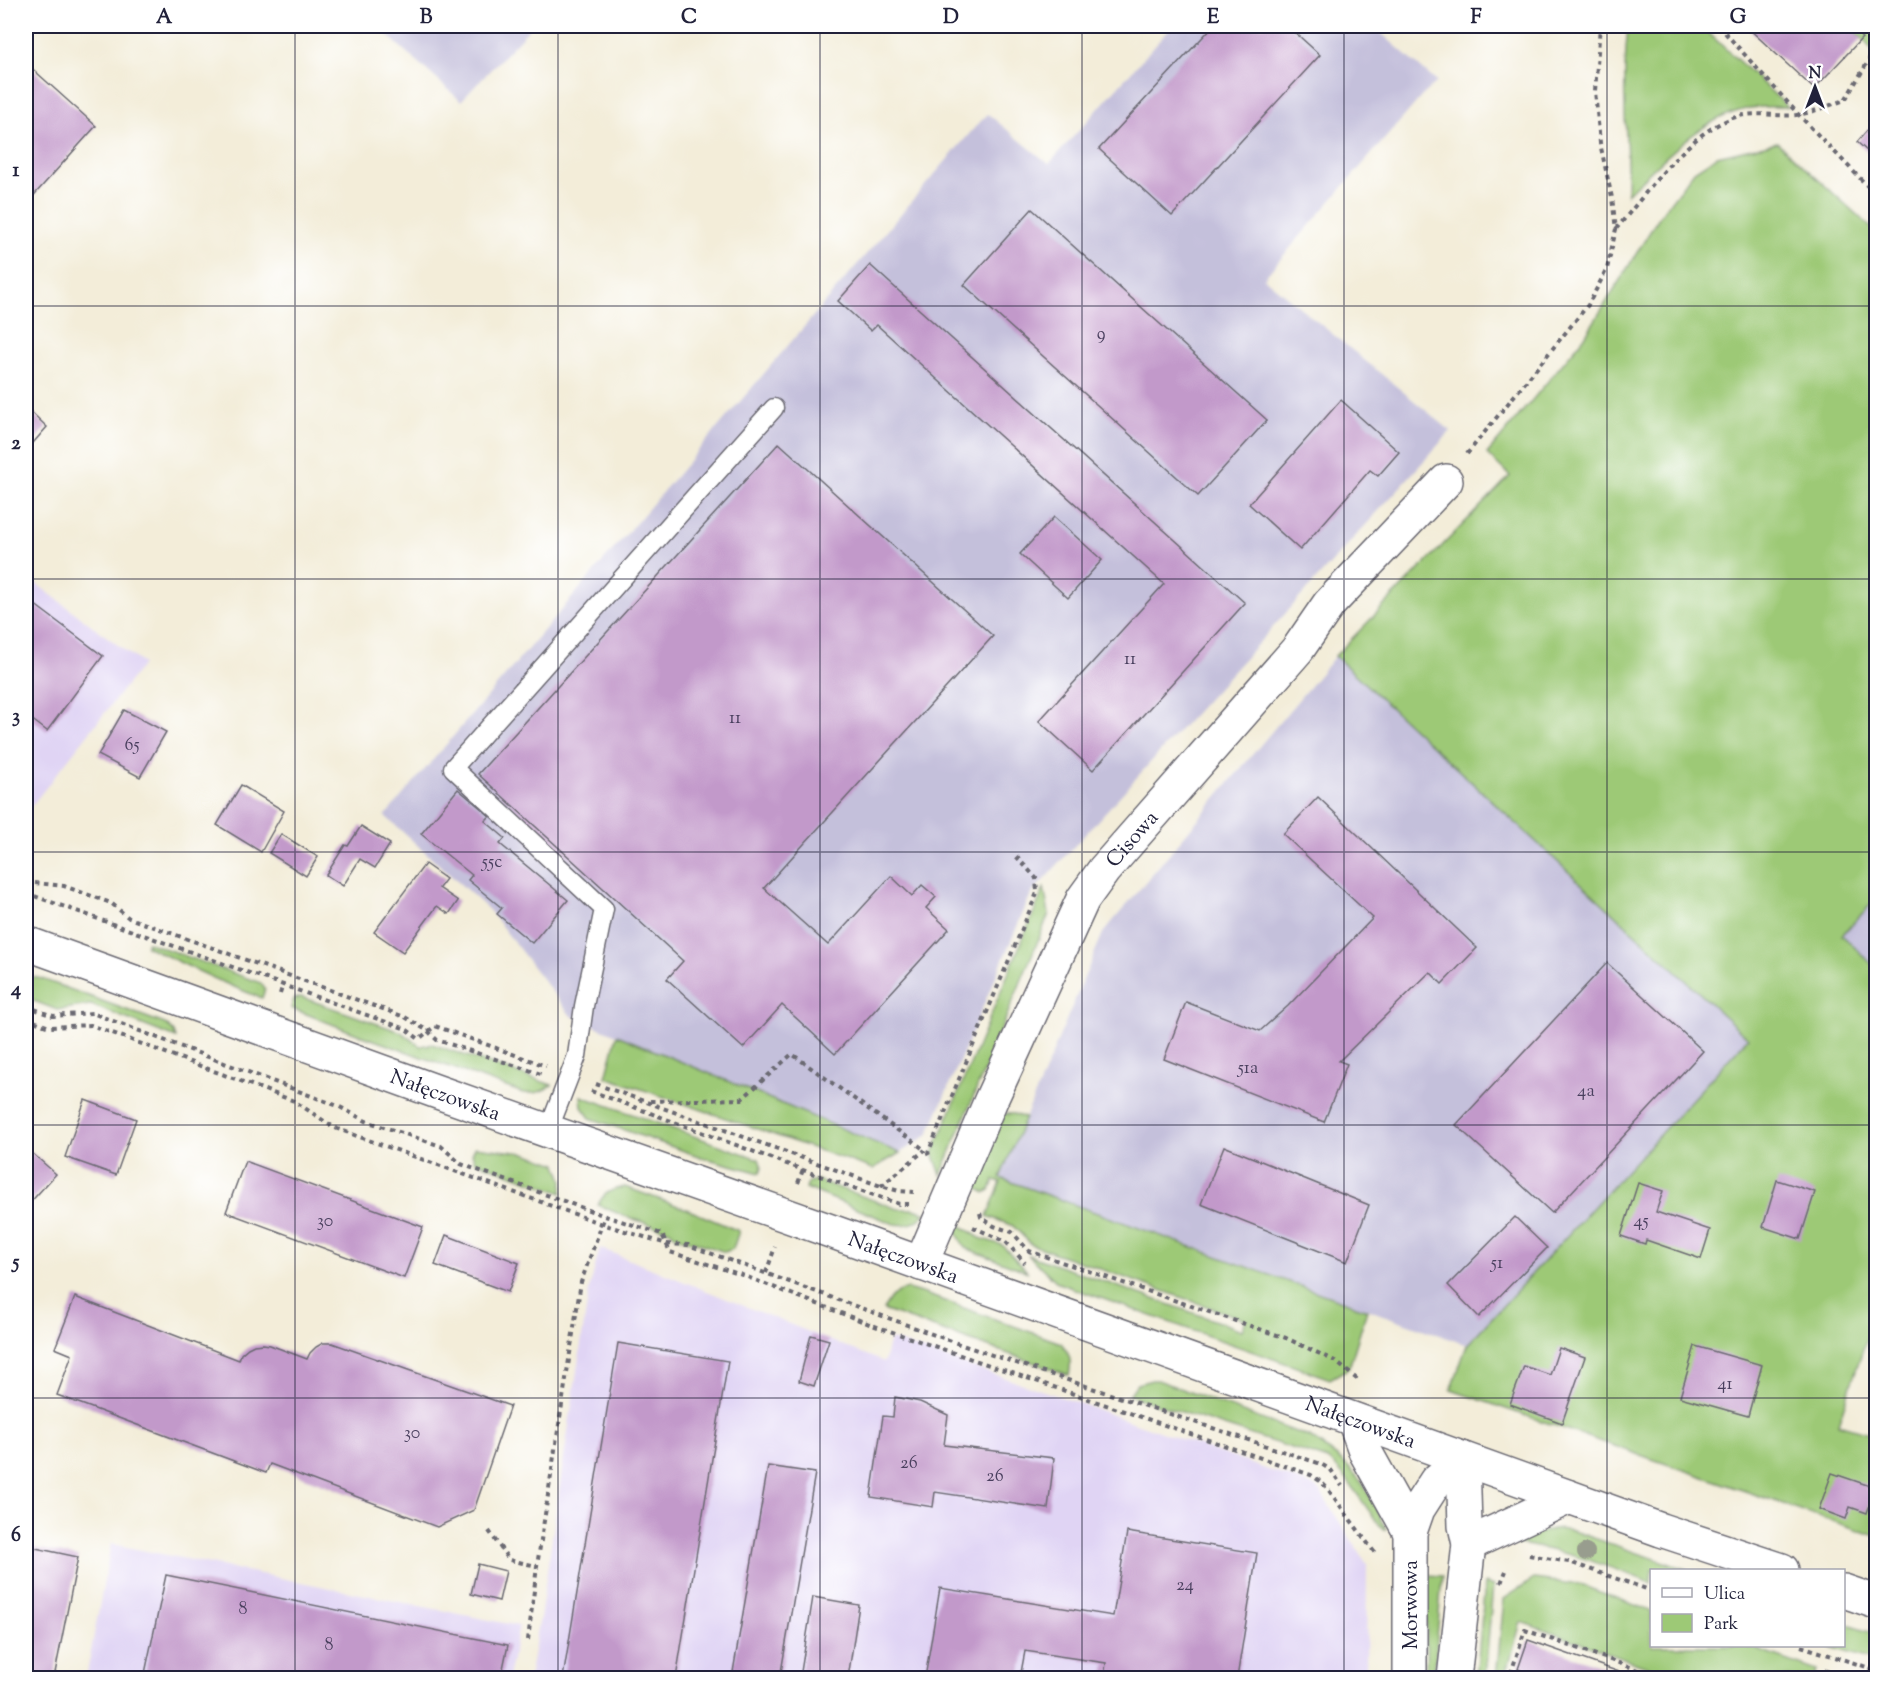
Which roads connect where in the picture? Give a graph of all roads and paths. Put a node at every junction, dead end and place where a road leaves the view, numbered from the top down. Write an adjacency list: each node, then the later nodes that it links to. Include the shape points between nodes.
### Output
1 (1600, 26): 6 (path, via 1595,91)
2 (1719, 26): 4 (path)
3 (1876, 36): 4 (path, via 1869,60 1845,100)
4 (1799, 115): 5 (path); 6 (path, via 1761,113 1736,117 1708,130 1680,153)
5 (1876, 195)
6 (1616, 230): 8 (path, via 1607,269 1588,305)
7 (774, 408): 20 (lane, via 453,768 604,909 578,1056)
8 (1446, 481): 35 (street, Cisowa, via 1329,604 1298,649 1083,898)
9 (1014, 855): 23 (path, via 1036,878 1037,893)
10 (26, 882): 17 (path, via 64,886 111,903 129,918 405,1017)
11 (26, 893): 13 (path)
12 (26, 944): 22 (street, Nałęczowska)
13 (283, 984): 14 (path); 17 (path, via 406,1029 419,1039)
14 (280, 994)
15 (26, 1005): 19 (path, via 53,1016 92,1013)
16 (26, 1018): 32 (path, via 49,1027 91,1025 294,1101 335,1128)
17 (428, 1031): 20 (path, via 437,1040); 20 (path, via 435,1026)
18 (256, 1068): 19 (path)
19 (254, 1074): 31 (path, via 366,1121 441,1146 461,1164)
20 (570, 1079): 21 (path); 22 (lane); 25 (path)
21 (645, 1101): 23 (path, via 742,1099 792,1054); 27 (path)
22 (548, 1131): 35 (street, Nałęczowska)
23 (926, 1151): 24 (path); 27 (path)
24 (932, 1164)
25 (803, 1170): 26 (path); 29 (path)
26 (797, 1186)
27 (880, 1186): 28 (path)
28 (921, 1192)
29 (911, 1205)
30 (979, 1208): 37 (path, via 981,1217 1012,1232 1029,1251 1286,1338 1335,1361)
31 (605, 1216): 32 (path); 33 (path, via 662,1234)
32 (602, 1224): 33 (path); 47 (path, via 581,1282)
33 (667, 1244): 36 (path, via 688,1245); 46 (path, via 670,1252 872,1325 1311,1475 1327,1488)
34 (775, 1246): 36 (path)
35 (921, 1264): 38 (street, Nałęczowska)
36 (766, 1273): 40 (path, via 965,1346 1321,1464 1331,1470)
37 (1358, 1380)
38 (1354, 1420): 39 (street, Nałęczowska); 43 (street, Morwowa, via 1366,1453)
39 (1463, 1459): 41 (street, Nałęczowska); 43 (street, Morwowa, via 1436,1481 1418,1509); 44 (street)
40 (1344, 1489)
41 (1569, 1497): 44 (street); 48 (street, Nałęczowska)
42 (489, 1531): 47 (path, via 509,1560)
43 (1410, 1532): 57 (street, Morwowa)
44 (1469, 1544): 58 (street)
45 (1524, 1554): 49 (path, via 1569,1562)
46 (1377, 1555)
47 (537, 1566): 52 (path)
48 (1779, 1569)
49 (1650, 1590)
50 (1845, 1591): 51 (street)
51 (1876, 1602)
52 (528, 1640)
53 (1804, 1647): 55 (path)
54 (1827, 1669): 61 (path)
55 (1876, 1670)
56 (1647, 1676): 59 (path, via 1525,1630 1510,1676); 60 (path)
57 (1410, 1678)
58 (1454, 1678)
59 (1516, 1678)
60 (1661, 1678)
61 (1823, 1678)

